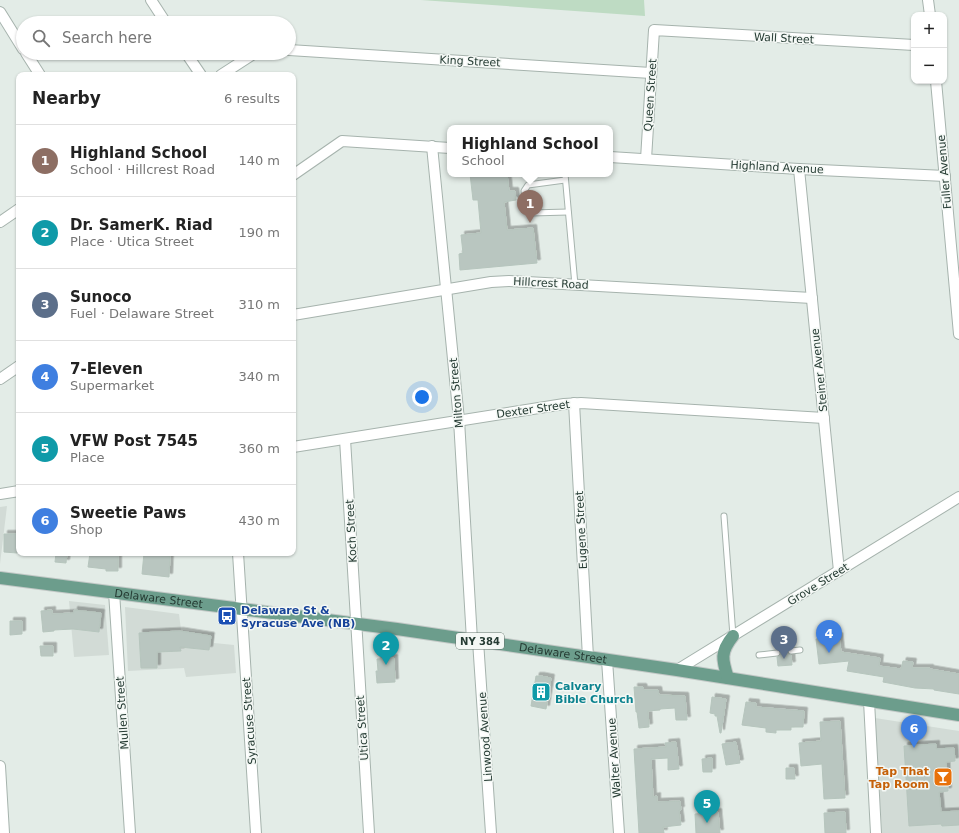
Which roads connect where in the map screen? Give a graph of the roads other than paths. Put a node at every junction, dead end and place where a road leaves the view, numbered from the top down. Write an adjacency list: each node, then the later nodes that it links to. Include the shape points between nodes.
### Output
1 (150, 0): 5 (street)
2 (928, 0): 4 (street)
3 (0, 12): 7 (street)
4 (930, 12)
5 (161, 16)
6 (654, 30): 8 (street, Wall Street); 16 (street, Queen Street)
7 (16, 38)
8 (911, 45)
9 (296, 50): 16 (street, King Street)
10 (30, 60): 13 (street)
11 (191, 60): 14 (street)
12 (244, 60): 15 (street)
13 (38, 72)
14 (199, 72)
15 (226, 72)
16 (651, 73): 21 (street, Queen Street)
17 (936, 84): 24 (street, Fuller Avenue)
18 (432, 146): 19 (street); 23 (street, via 342,141); 30 (street, Milton Street)
19 (447, 148)
20 (613, 157): 21 (street, Highland Avenue)
21 (646, 159): 22 (street, Highland Avenue)
22 (799, 169): 24 (street, Highland Avenue); 31 (street, Steiner Avenue)
23 (296, 174)
24 (945, 176): 33 (street, Fuller Avenue)
25 (565, 177): 27 (lane); 27 (lane, via 528,185 524,191 527,209 531,213)
26 (16, 211): 28 (street)
27 (568, 212): 29 (lane)
28 (0, 222)
29 (575, 285): 30 (street, Hillcrest Road, via 509,281); 31 (street, Hillcrest Road)
30 (447, 289): 32 (street, Hillcrest Road); 38 (street, Milton Street)
31 (812, 298): 37 (street, Steiner Avenue)
32 (296, 314)
33 (959, 334)
34 (16, 368): 35 (street)
35 (0, 379)
36 (574, 403): 37 (street, Dexter Street); 38 (street, Dexter Street); 57 (street, Eugene Street)
37 (824, 418): 46 (street, Steiner Avenue)
38 (459, 420): 39 (street, Dexter Street); 52 (street, Milton Street)
39 (346, 439): 40 (street, Dexter Street); 50 (street, Koch Street)
40 (296, 447)
41 (16, 491): 42 (street)
42 (0, 494)
43 (959, 497): 46 (street, Grove Street)
44 (724, 516): 51 (lane)
45 (238, 556): 49 (street, Syracuse Street)
46 (839, 571): 51 (street, Grove Street)
47 (0, 578): 48 (main road, Delaware Street / NY 384)
48 (114, 592): 49 (main road, Delaware Street / NY 384); 65 (street, Mullen Street)
49 (241, 608): 50 (main road, Delaware Street / NY 384); 66 (street, Syracuse Street)
50 (356, 623): 52 (main road, Delaware Street / NY 384); 67 (street, Utica Street)
51 (733, 636): 59 (street, Grove Street); 60 (main road, via 723,653 723,664)
52 (475, 640): 57 (main road, Delaware Street / NY 384); 68 (street, Linwood Avenue)
53 (800, 650): 54 (lane)
54 (791, 651)
55 (777, 653): 56 (lane)
56 (759, 655)
57 (588, 657): 58 (main road, Delaware Street / NY 384)
58 (607, 660): 59 (main road, Delaware Street / NY 384); 69 (street, Walter Avenue)
59 (677, 670): 60 (main road, Delaware Street / NY 384)
60 (728, 678): 61 (main road, Delaware Street / NY 384)
61 (868, 701): 62 (main road, Delaware Street / NY 384); 70 (street)
62 (959, 715)
63 (0, 766): 64 (street)
64 (4, 833)
65 (130, 833)
66 (256, 833)
67 (369, 833)
68 (491, 833)
69 (619, 833)
70 (876, 833)

